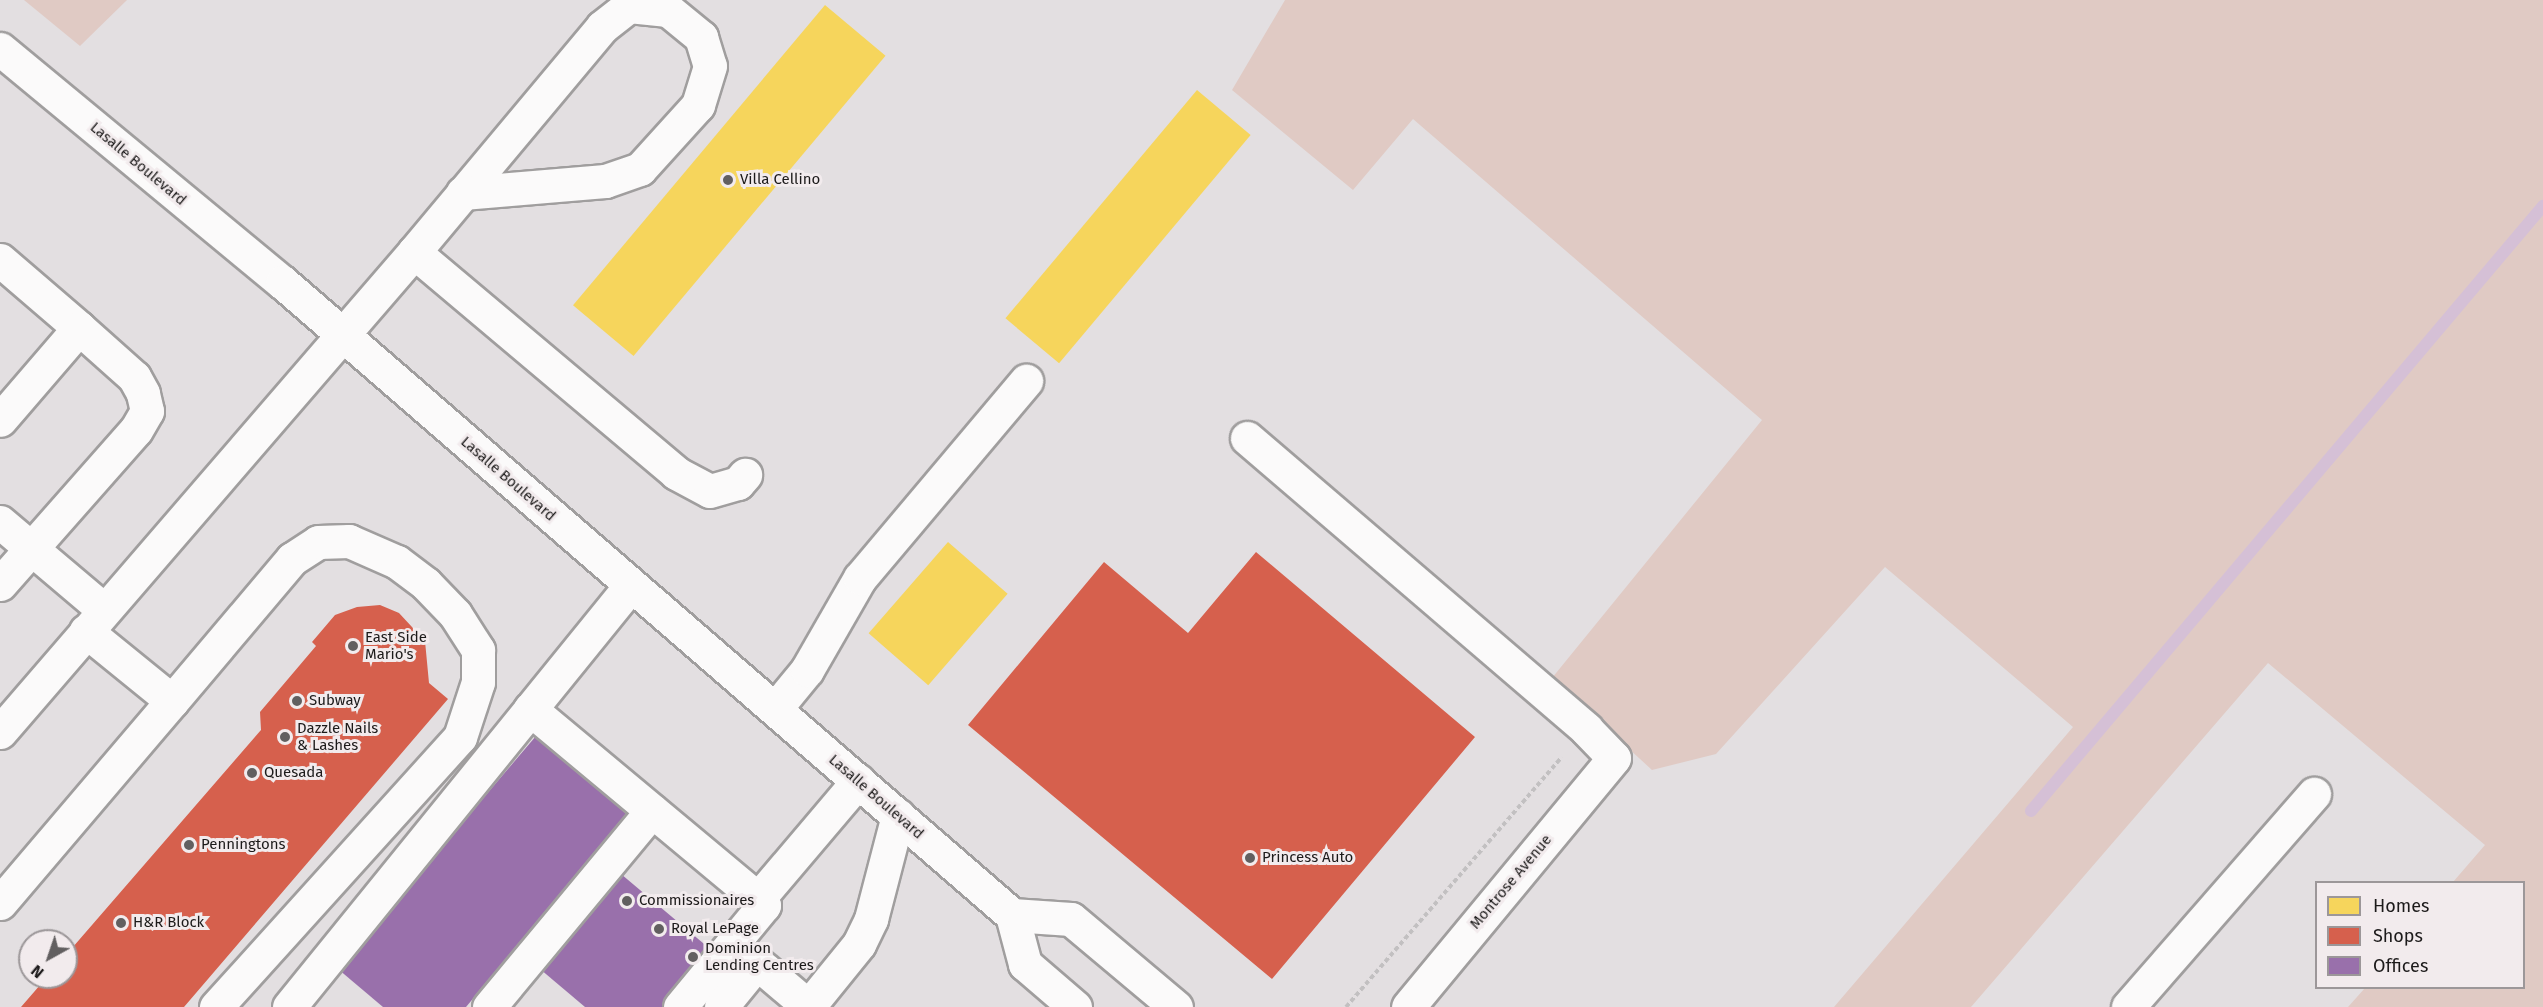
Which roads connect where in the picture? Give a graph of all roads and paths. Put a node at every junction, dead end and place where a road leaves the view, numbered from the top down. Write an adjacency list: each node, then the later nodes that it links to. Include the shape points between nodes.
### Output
1 (0, 49): 6 (main road, Lasalle Boulevard)
2 (463, 193): 2 (main road, via 602,27 629,6 668,10 701,37 710,66 698,105 640,170 606,181); 3 (main road)
3 (414, 252): 6 (main road); 10 (main road, via 676,473 710,491 738,483)
4 (0, 260): 5 (main road)
5 (79, 328): 8 (main road); 12 (main road, via 134,377 147,411 136,430)
6 (342, 335): 14 (main road, Lasalle Boulevard); 15 (main road)
7 (1026, 381): 17 (main road, via 860,578 807,670)
8 (0, 420)
9 (1247, 438): 19 (main road)
10 (745, 475)
11 (0, 522): 12 (main road)
12 (32, 549): 13 (main road); 15 (main road)
13 (0, 584)
14 (631, 585): 17 (main road, Lasalle Boulevard); 18 (main road)
15 (95, 620): 16 (main road); 20 (main road)
16 (172, 701): 26 (main road); 28 (main road, via 292,559 318,542 349,542 397,562 455,614 478,650 478,682 460,737)
17 (775, 709): 21 (main road, Lasalle Boulevard)
18 (530, 710): 23 (main road); 29 (main road)
19 (1586, 729): 36 (path); 37 (main road, Montrose Avenue, via 1614,758)
20 (0, 732)
21 (858, 781): 24 (main road, Lasalle Boulevard); 25 (main road)
22 (2314, 794): 38 (main road)
23 (652, 811): 25 (main road); 30 (main road)
24 (898, 816): 27 (main road, Lasalle Boulevard); 33 (main road, via 867,927 859,944)
25 (758, 899): 31 (main road, via 764,904)
26 (0, 903)
27 (1012, 915): 34 (main road, via 1025,964); 35 (main road, via 1071,919)
28 (216, 1007)
29 (289, 1007)
30 (489, 1007)
31 (680, 1007)
32 (721, 1007): 33 (main road, via 758,963)
33 (809, 1007)
34 (1075, 1007)
35 (1176, 1007)
36 (1346, 1007)
37 (1408, 1007)
38 (2128, 1007)

